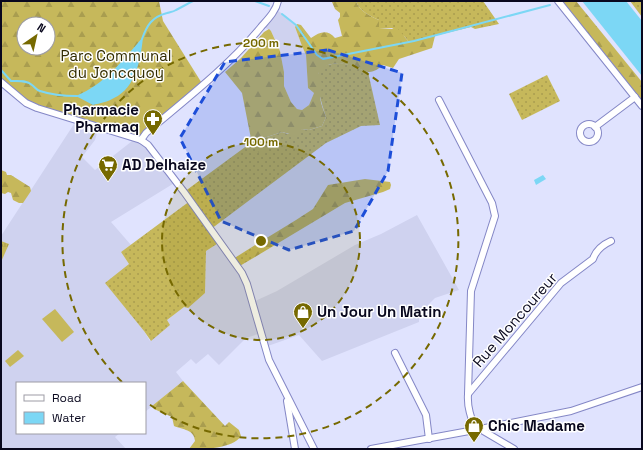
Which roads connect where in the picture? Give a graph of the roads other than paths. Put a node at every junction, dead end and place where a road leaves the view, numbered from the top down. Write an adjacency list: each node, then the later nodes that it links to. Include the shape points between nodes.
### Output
1 (278, 1): 8 (street, via 272,13 240,52)
2 (558, 1): 4 (street)
3 (1, 82): 8 (street, via 26,103 37,108)
4 (635, 97): 6 (street); 7 (street)
5 (439, 100): 13 (street, via 492,203 495,216 471,292)
6 (642, 106)
7 (595, 127)
8 (141, 140): 12 (street, via 148,145 242,273 269,360)
9 (611, 241): 13 (street, Rue Moncoureur, via 599,248 593,259 561,283)
10 (395, 353): 15 (street, via 426,415)
11 (642, 387): 14 (street, via 571,411)
12 (286, 394): 16 (street); 17 (street)
13 (468, 394): 14 (street, via 471,419)
14 (478, 429): 15 (street); 19 (street)
15 (429, 439): 18 (street)
16 (295, 449)
17 (314, 449)
18 (371, 449)
19 (514, 449)

